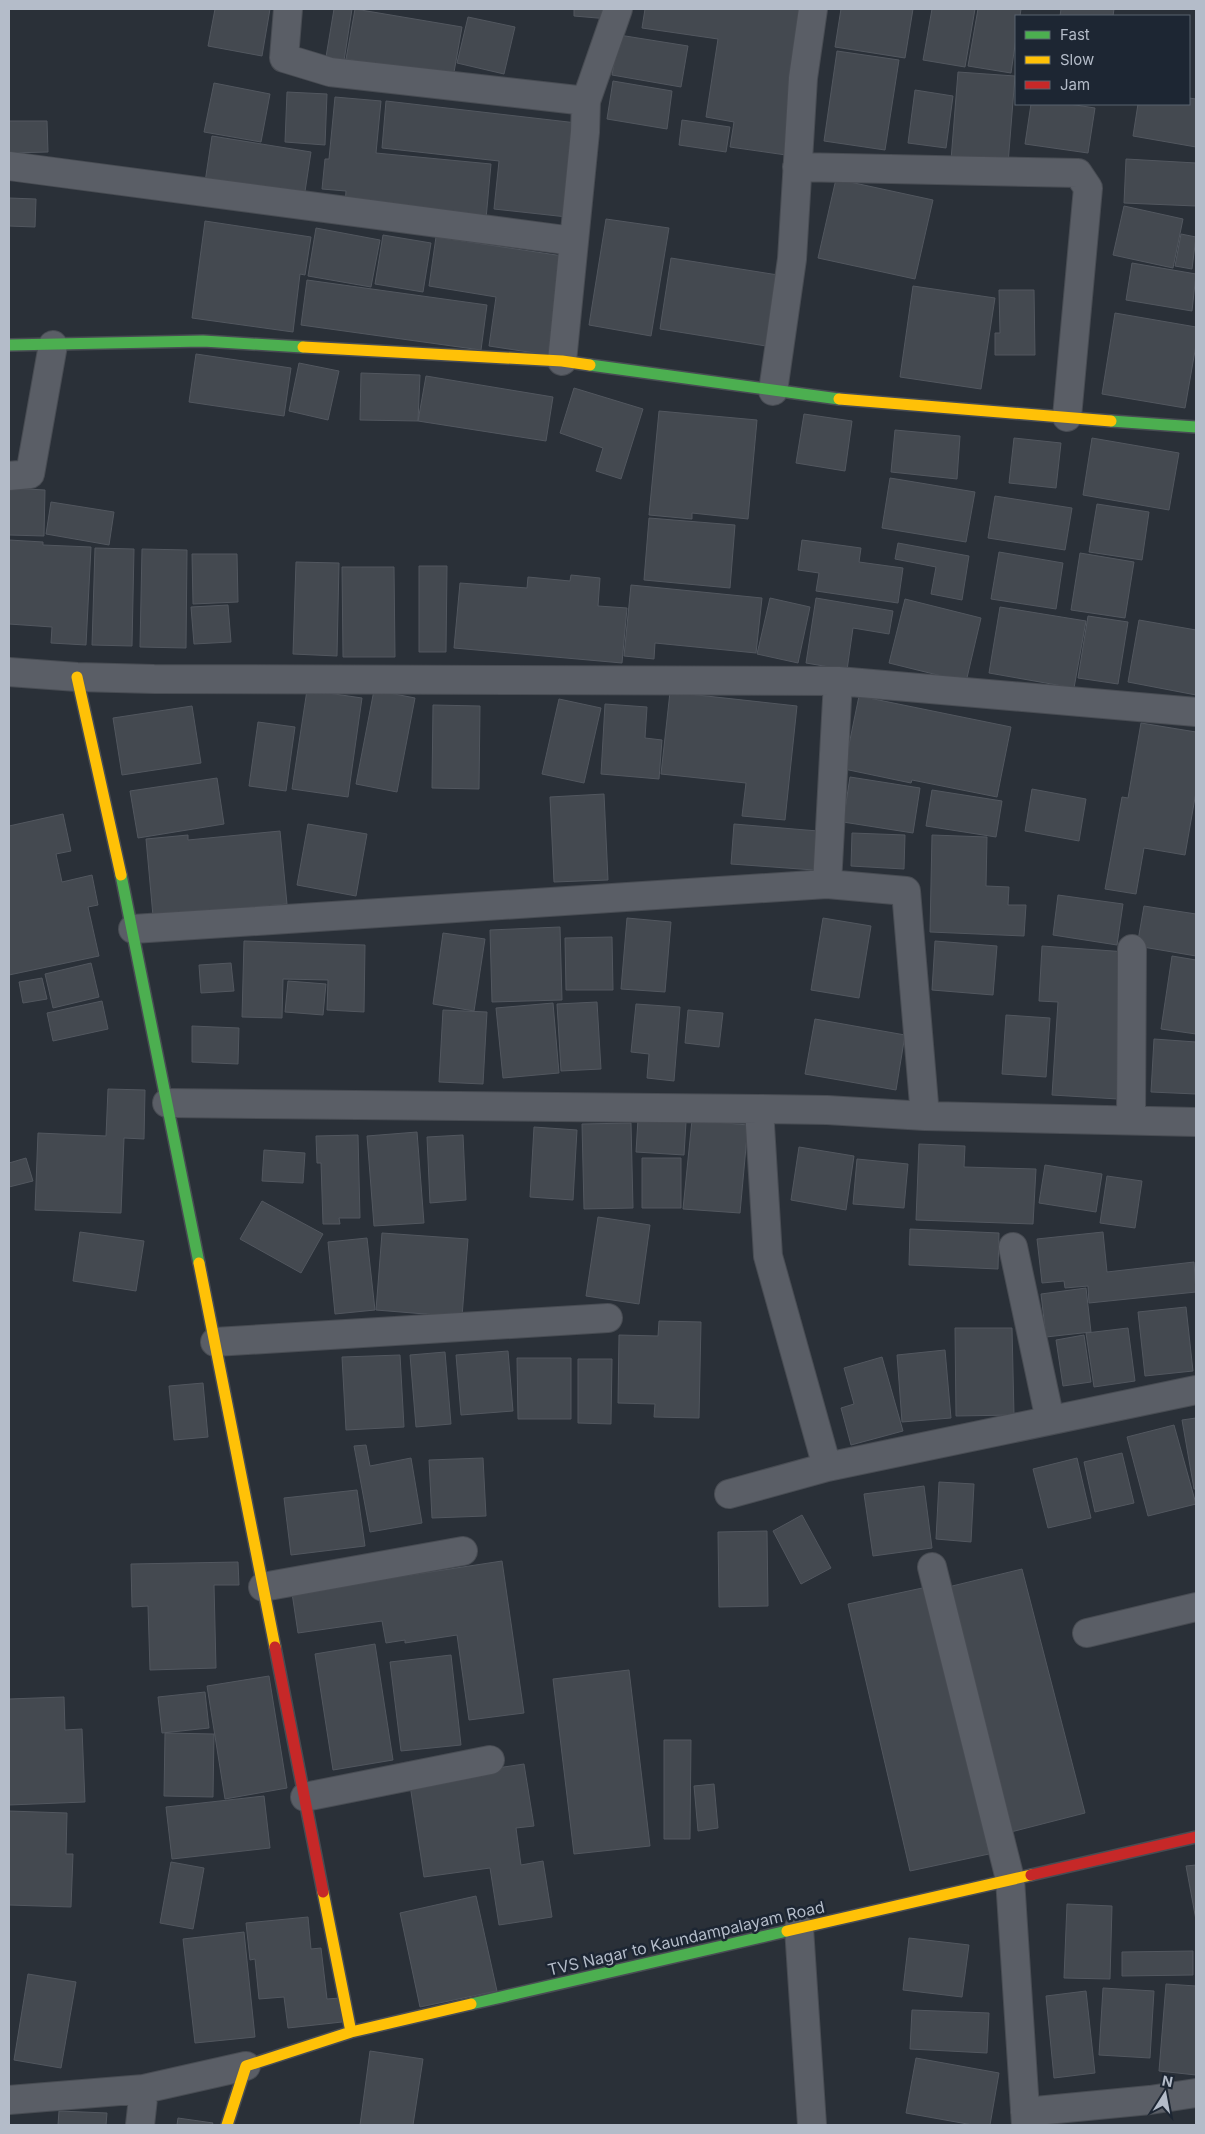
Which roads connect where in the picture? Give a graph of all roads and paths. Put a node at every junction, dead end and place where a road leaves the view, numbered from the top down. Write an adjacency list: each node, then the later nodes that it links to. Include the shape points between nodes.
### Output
1 (288, 9): 4 (street, via 284,58 330,72)
2 (618, 9): 4 (street)
3 (813, 9): 6 (street, via 803,78)
4 (586, 101): 7 (street)
5 (9, 166): 7 (street)
6 (797, 166): 11 (street, via 792,259); 12 (street, via 1078,173 1088,188)
7 (574, 241): 10 (street)
8 (9, 345): 9 (street)
9 (53, 345): 10 (street, via 203,341); 14 (street, via 30,474)
10 (562, 361): 11 (street)
11 (773, 391): 12 (street, via 851,401)
12 (1067, 417): 13 (street)
13 (1194, 423)
14 (9, 476)
15 (9, 672): 16 (street)
16 (77, 677): 17 (street); 20 (street)
17 (838, 681): 18 (street); 19 (street)
18 (1196, 712)
19 (827, 884): 20 (street); 24 (street, via 906,891)
20 (133, 929): 22 (street)
21 (1132, 949): 25 (street)
22 (167, 1103): 23 (street); 29 (street)
23 (759, 1108): 24 (street); 32 (street, via 768,1256)
24 (925, 1116): 25 (street)
25 (1131, 1119): 26 (street)
26 (1196, 1122)
27 (1013, 1247): 31 (street)
28 (608, 1318): 29 (street)
29 (215, 1342): 36 (street)
30 (1196, 1390): 31 (street)
31 (1050, 1420): 32 (street)
32 (828, 1467): 33 (street)
33 (729, 1494)
34 (463, 1551): 36 (street)
35 (932, 1567): 42 (street)
36 (263, 1586): 40 (street)
37 (1196, 1606): 38 (street)
38 (1087, 1633)
39 (490, 1760): 40 (street)
40 (305, 1797): 44 (street)
41 (1196, 1837): 42 (street, TVS Nagar to Kaundampalayam Road)
42 (1010, 1880): 43 (street, TVS Nagar to Kaundampalayam Road); 49 (street)
43 (799, 1928): 44 (street, TVS Nagar to Kaundampalayam Road); 52 (street)
44 (351, 2032): 45 (street, TVS Nagar to Kaundampalayam Road)
45 (246, 2066): 46 (street); 51 (street)
46 (144, 2089): 48 (street); 50 (street)
47 (1196, 2093): 49 (street)
48 (9, 2100)
49 (1025, 2119)
50 (140, 2125)
51 (228, 2125)
52 (812, 2125)

